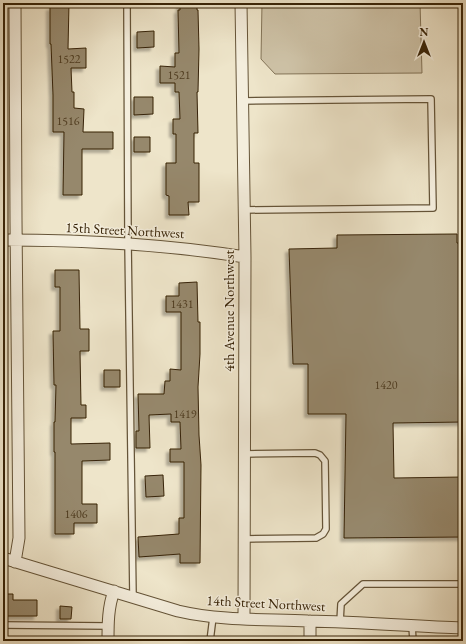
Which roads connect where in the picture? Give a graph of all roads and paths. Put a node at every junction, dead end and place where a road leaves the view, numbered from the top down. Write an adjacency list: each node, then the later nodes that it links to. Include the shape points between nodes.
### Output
1 (15, 3): 7 (street)
2 (127, 3): 8 (lane)
3 (241, 3): 4 (street, 4th Avenue Northwest)
4 (242, 101): 5 (street, 4th Avenue Northwest); 5 (lane, via 431,99 433,193 433,208)
5 (244, 210): 9 (street, 4th Avenue Northwest)
6 (3, 240): 7 (street, 15th Street Northwest)
7 (16, 240): 8 (street, 15th Street Northwest); 13 (street, via 18,538)
8 (128, 243): 9 (street, 15th Street Northwest); 16 (lane)
9 (245, 257): 10 (street, 4th Avenue Northwest)
10 (244, 454): 11 (street, 4th Avenue Northwest); 11 (lane, via 320,455 325,461 326,529 316,538)
11 (244, 539): 18 (street, 4th Avenue Northwest)
12 (3, 558): 13 (street, 14th Street Northwest)
13 (15, 562): 15 (street, 14th Street Northwest)
14 (463, 584): 20 (lane, via 363,584 341,604)
15 (114, 591): 16 (street, 14th Street Northwest); 22 (street, via 110,602)
16 (133, 597): 17 (street, 14th Street Northwest, via 178,611)
17 (212, 617): 18 (street, 14th Street Northwest); 26 (lane)
18 (244, 619): 19 (street, 14th Street Northwest)
19 (310, 621): 20 (street, 14th Street Northwest); 27 (street)
20 (340, 622): 23 (street, 14th Street Northwest)
21 (3, 625): 22 (lane)
22 (108, 626): 25 (street)
23 (412, 626): 24 (street, 14th Street Northwest); 28 (lane)
24 (463, 628)
25 (108, 641)
26 (210, 641)
27 (310, 641)
28 (413, 641)

